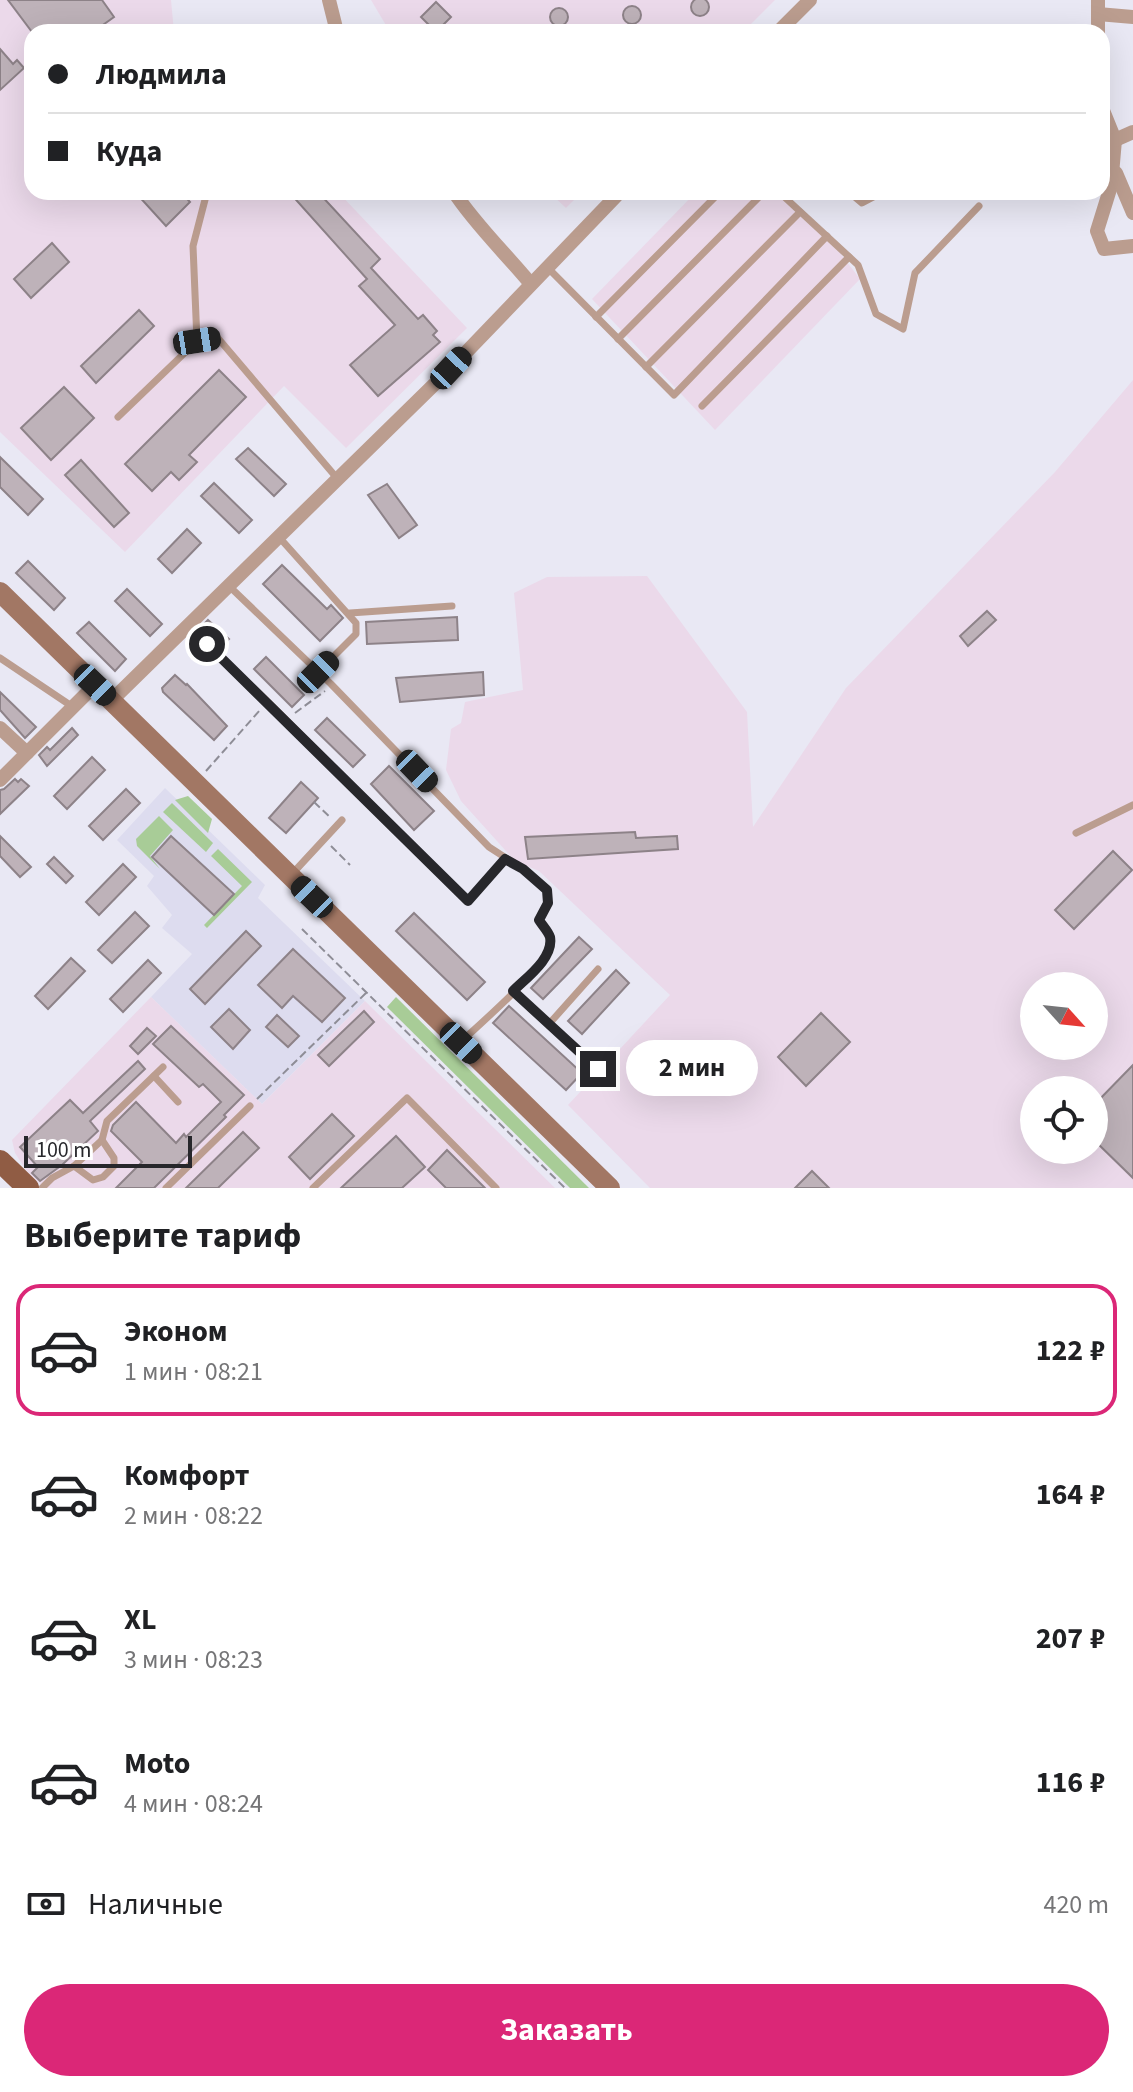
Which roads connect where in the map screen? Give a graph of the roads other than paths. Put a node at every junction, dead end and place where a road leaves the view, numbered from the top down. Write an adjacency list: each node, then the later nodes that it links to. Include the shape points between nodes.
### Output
1 (329, 0): 5 (street)
2 (810, 0): 6 (street)
3 (1098, 7): 4 (street)
4 (1133, 17)
5 (335, 24)
6 (786, 24)
7 (1110, 128): 9 (street)
8 (1133, 132): 9 (street)
9 (1115, 140): 10 (street)
10 (1113, 162): 11 (street); 21 (street)
11 (1110, 189)
12 (205, 200): 29 (lane, via 193,246)
13 (459, 200): 26 (street)
14 (612, 200): 25 (street)
15 (712, 200): 27 (lane)
16 (756, 200): 28 (lane)
17 (787, 200): 20 (lane)
18 (1107, 200): 23 (street, via 1097,231 1104,249)
19 (979, 206): 24 (lane, via 915,273 903,329 876,314 858,265)
20 (800, 212): 22 (lane); 30 (lane)
21 (1133, 213)
22 (827, 236): 24 (lane); 30 (lane, via 674,395)
23 (1133, 246)
24 (849, 257): 31 (lane)
25 (546, 267): 26 (street); 27 (lane)
26 (530, 283): 33 (street, via 451,368)
27 (596, 317): 28 (lane)
28 (618, 339): 30 (lane)
29 (197, 341): 32 (lane); 33 (lane, via 217,337)
30 (646, 367)
31 (702, 406)
32 (118, 417)
33 (336, 477): 34 (street)
34 (278, 536): 35 (street); 38 (lane)
35 (229, 586): 39 (street); 41 (lane)
36 (0, 592): 42 (main road)
37 (452, 606): 38 (lane)
38 (350, 613): 41 (lane, via 356,634)
39 (188, 626): 43 (street); 51 (lane, via 468,901)
40 (0, 658): 44 (lane)
41 (318, 672): 51 (lane)
42 (95, 685): 43 (main road); 44 (street)
43 (111, 701): 52 (main road)
44 (73, 707): 46 (street)
45 (0, 728): 46 (street)
46 (27, 753): 47 (street)
47 (0, 780)
48 (1133, 805): 50 (lane)
49 (340, 823): 52 (lane)
50 (1076, 833)
51 (505, 859): 54 (lane, via 547,890 548,903 539,920 550,935 538,966)
52 (290, 876): 56 (main road)
53 (598, 969): 55 (lane)
54 (513, 991): 55 (lane); 56 (lane)
55 (549, 1024): 58 (lane)
56 (461, 1043): 70 (main road)
57 (163, 1067): 59 (lane)
58 (598, 1069)
59 (154, 1076): 60 (lane); 62 (lane, via 107,1121)
60 (178, 1102)
61 (250, 1106): 67 (lane)
62 (102, 1140): 64 (lane); 64 (lane, via 114,1158 114,1166 103,1177 93,1180)
63 (0, 1161): 65 (main road)
64 (74, 1166): 66 (lane)
65 (28, 1188)
66 (42, 1188)
67 (166, 1188)
68 (313, 1188): 69 (lane, via 407,1098)
69 (496, 1188)
70 (610, 1188)

